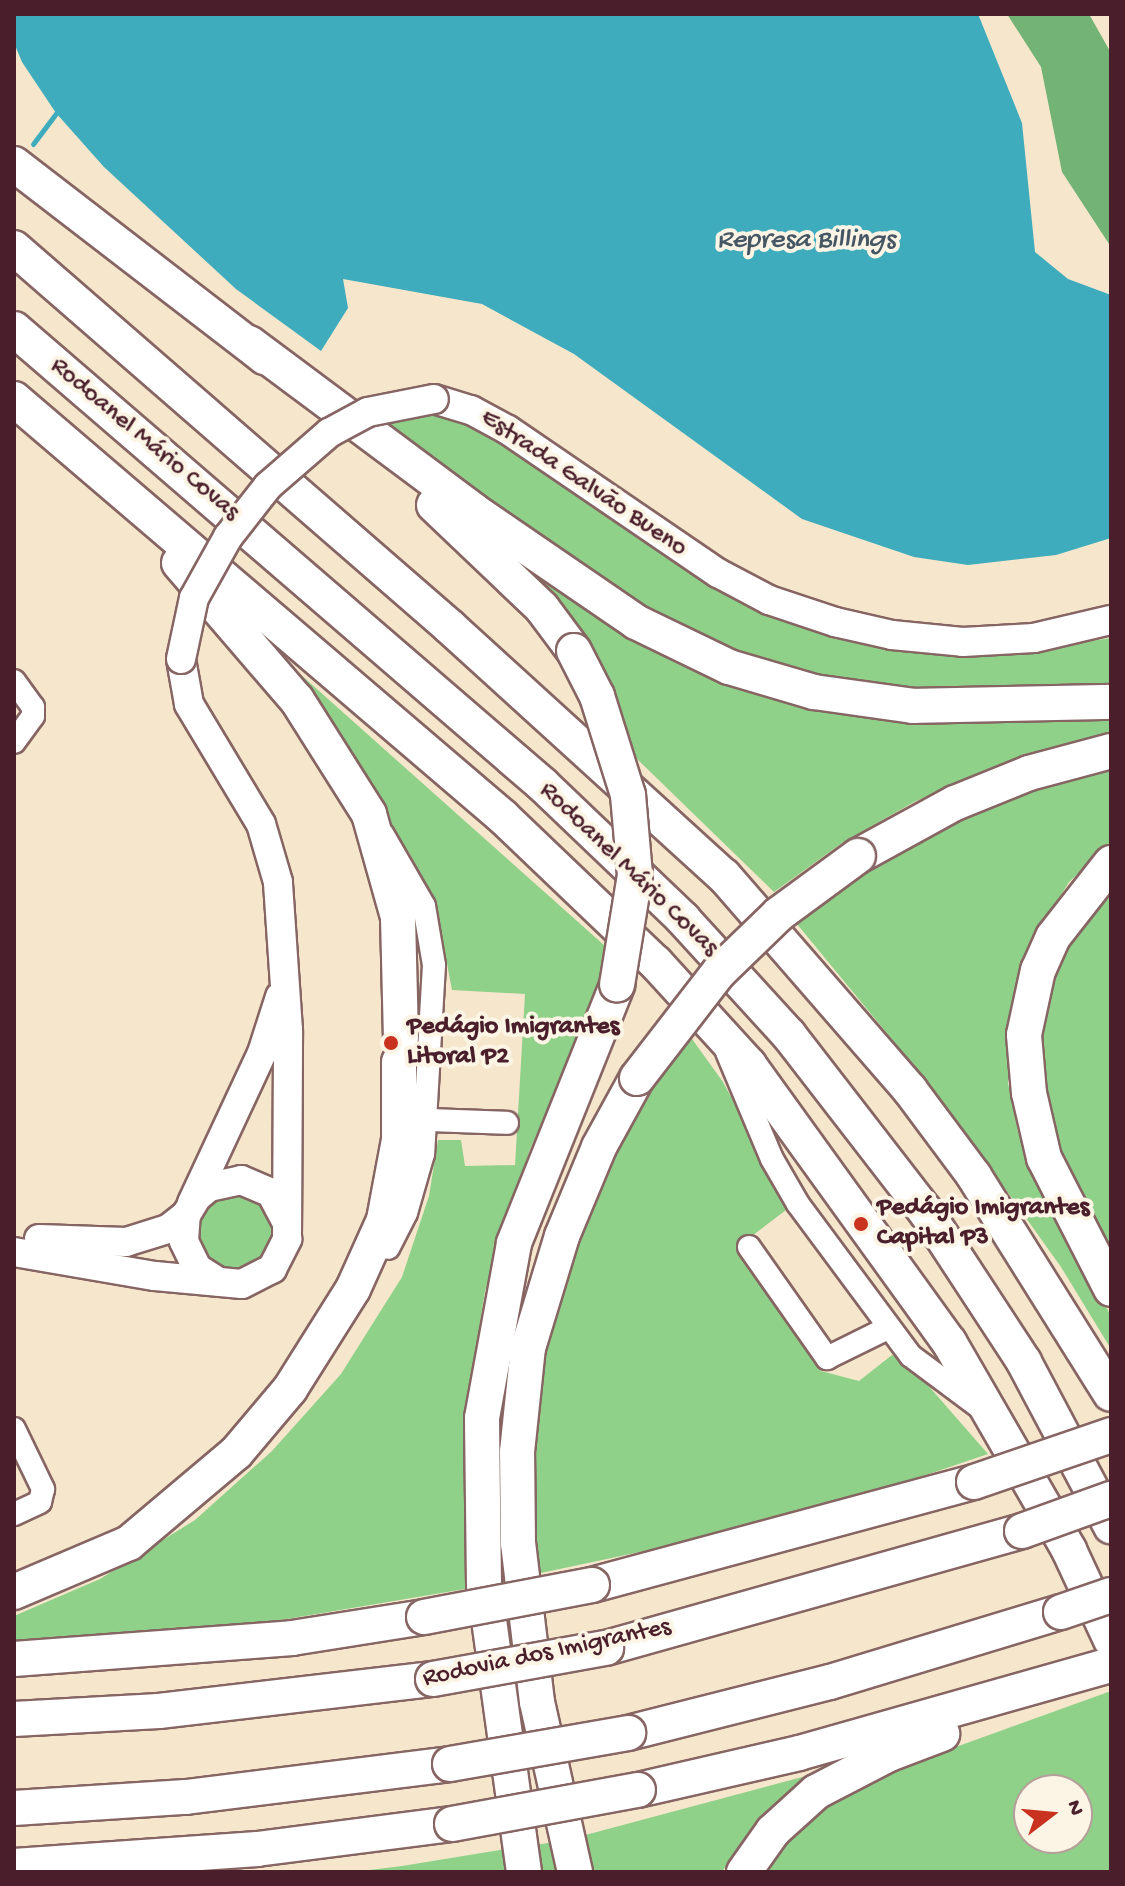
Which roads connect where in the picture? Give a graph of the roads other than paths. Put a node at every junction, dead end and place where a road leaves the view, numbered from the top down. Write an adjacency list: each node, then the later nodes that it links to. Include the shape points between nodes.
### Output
1 (14, 164): 4 (highway)
2 (14, 248): 27 (highway, via 462,638 724,876 910,1090 974,1176)
3 (14, 329): 33 (highway, Rodoanel Mário Covas, via 543,785 683,919 789,1035 926,1212 1024,1362)
4 (249, 343): 9 (highway, via 474,511 636,622 729,667 814,692 913,706); 41 (highway, bridge, via 490,555 542,608 574,651 597,696 628,795 635,875 617,985 514,1243 482,1418 484,1585)
5 (14, 399): 6 (highway)
6 (91, 465): 12 (highway, via 297,700); 15 (highway, via 503,817 656,963)
7 (1111, 620): 14 (main road, Estrada Galvão Bueno, bridge, via 1034,638 963,642 892,635 835,622 769,600 718,573 471,410 434,399 368,412 321,440 268,486 228,537 194,598 181,659 181,682 194,714 248,800 271,854 284,924)
8 (14, 681): 10 (street, via 33,707 33,716)
9 (1111, 702)
10 (14, 742)
11 (1111, 751): 42 (highway, bridge, via 1029,773 955,803 858,856 779,914 719,972 637,1078 599,1147 557,1250 528,1348 517,1452 518,1543 537,1702)
12 (369, 814): 16 (street, via 411,877 431,933); 26 (highway, via 398,917 399,1140 387,1207 370,1255)
13 (1111, 863): 24 (highway, via 1053,937 1038,970 1024,1035 1029,1093 1044,1158)
14 (286, 977): 18 (main road, Estrada Galvão Bueno, via 262,1053); 19 (main road, Estrada Galvão Bueno)
15 (718, 1033): 25 (street, via 787,1188); 28 (highway, via 786,1115 949,1342)
16 (427, 1120): 17 (street); 26 (street, via 406,1213 372,1278)
17 (507, 1123)
18 (189, 1209): 19 (main road, via 209,1187 241,1180 271,1193); 20 (main road, via 168,1229 126,1242 65,1243); 23 (main road, Estrada Galvão Bueno, via 189,1255 197,1268)
19 (287, 1222): 23 (main road, Estrada Galvão Bueno, via 285,1248 272,1269 242,1284)
20 (14, 1234)
21 (749, 1247): 25 (street, via 827,1358)
22 (14, 1252): 23 (main road, Estrada Galvão Bueno)
23 (222, 1283)
24 (1111, 1289)
25 (888, 1328): 28 (street, via 921,1365)
26 (329, 1331): 34 (highway, via 245,1443 189,1497 129,1543)
27 (1111, 1394)
28 (996, 1419): 37 (highway)
29 (14, 1429): 32 (street, via 43,1489 35,1507)
30 (1111, 1435): 36 (highway, bridge, via 974,1482 592,1585 292,1638)
31 (1111, 1499): 38 (highway, Rodovia dos Imigrantes, bridge, via 1022,1531 606,1648 433,1679 159,1711)
32 (14, 1514)
33 (1111, 1526)
34 (14, 1592)
35 (1111, 1595): 39 (highway, bridge, via 830,1682 628,1733 450,1764 186,1797)
36 (14, 1659)
37 (1099, 1662): 40 (highway, bridge, via 799,1753 638,1790 452,1824 257,1849); 43 (highway, via 1030,1703 889,1754 816,1792 773,1831)
38 (14, 1719)
39 (14, 1808)
40 (14, 1866)
41 (524, 1872)
42 (575, 1872)
43 (744, 1872)

